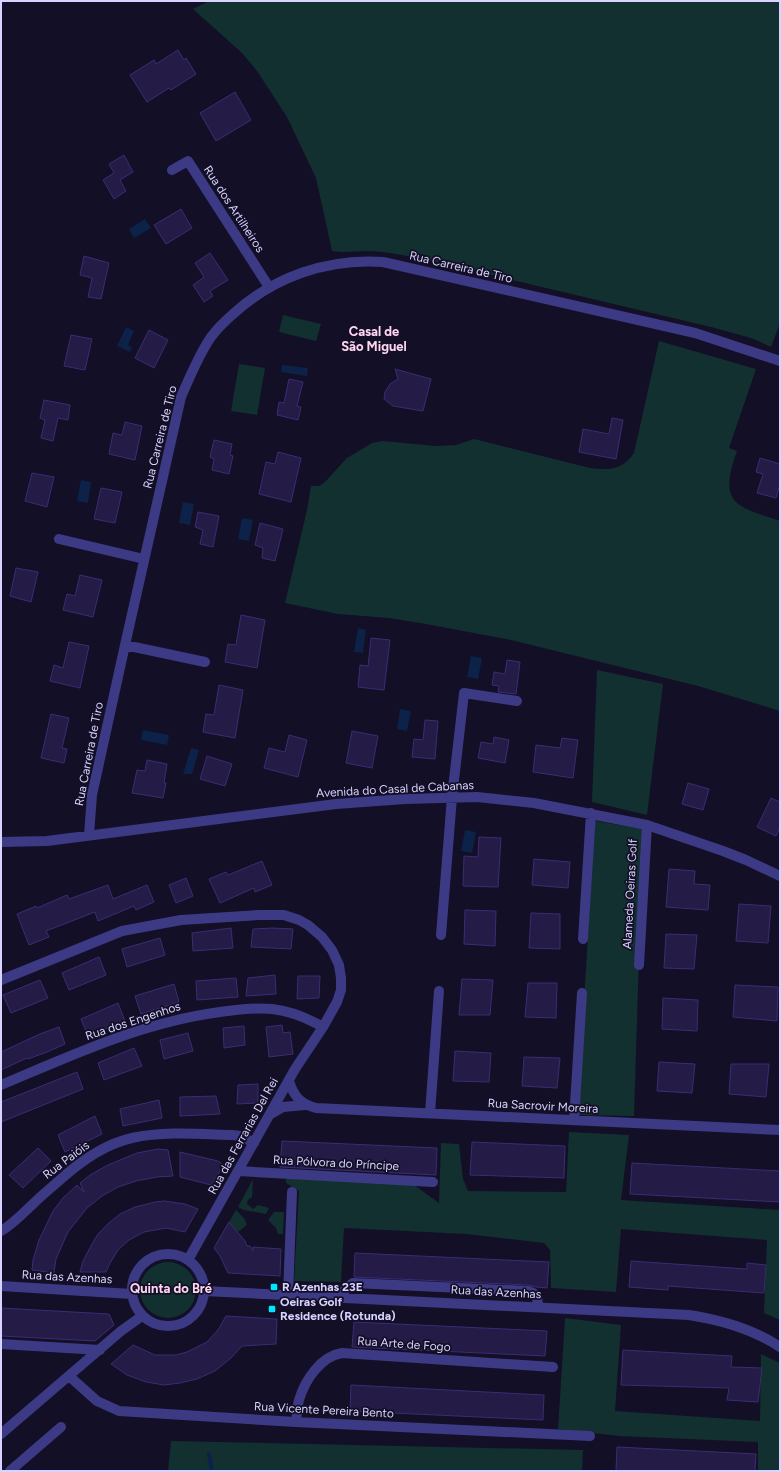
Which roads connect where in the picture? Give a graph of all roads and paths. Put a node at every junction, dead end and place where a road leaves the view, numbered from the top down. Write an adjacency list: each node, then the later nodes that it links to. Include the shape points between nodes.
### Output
1 (172, 170): 2 (street, Rua dos Artilheiros, via 188,161)
2 (269, 287): 3 (street, Rua Carreira de Tiro, via 320,267 354,262 383,262 689,332); 5 (street, Rua Carreira de Tiro, via 224,322 197,360 181,397)
3 (780, 361)
4 (59, 539): 5 (street)
5 (144, 559): 6 (street, Rua Carreira de Tiro)
6 (125, 645): 7 (street); 12 (street, Rua Carreira de Tiro, via 92,795)
7 (205, 662)
8 (517, 701): 9 (street, via 464,693)
9 (452, 797): 10 (street, Avenida do Casal de Cabanas, via 512,800); 12 (street, Avenida do Casal de Cabanas, via 336,804); 15 (street)
10 (591, 813): 11 (street, Avenida do Casal de Cabanas); 16 (street)
11 (647, 825): 14 (street, Avenida do Casal de Cabanas, via 723,851); 17 (street, Alameda Oeiras Golf)
12 (89, 835): 13 (street, Avenida do Casal de Cabanas, via 47,841)
13 (1, 842)
14 (780, 876)
15 (441, 935)
16 (583, 939)
17 (639, 965)
18 (1, 980): 21 (street, Rua das Ferrarias Del Rei, via 122,931 181,920 284,915 299,920 314,930 332,950 339,965 342,978 337,1002)
19 (439, 991): 25 (street)
20 (582, 993): 27 (street)
21 (323, 1027): 22 (street, Rua das Ferrarias Del Rei); 23 (street, Rua dos Engenhos, via 300,1015 270,1009 252,1008 194,1016 120,1037)
22 (289, 1081): 24 (street, via 294,1093); 26 (street, Rua das Ferrarias Del Rei)
23 (1, 1085)
24 (304, 1105): 25 (street, Rua Sacrovir Moreira, via 316,1108); 26 (street, Rua Sacrovir Moreira, via 283,1107)
25 (430, 1113): 27 (street, Rua Sacrovir Moreira)
26 (270, 1114): 29 (street, Rua das Ferrarias Del Rei)
27 (574, 1120): 28 (street, Rua Sacrovir Moreira)
28 (780, 1130)
29 (254, 1143): 30 (street, Rua das Ferrarias Del Rei); 33 (street, Rua Paióis, via 241,1136 232,1135 175,1134 130,1138 83,1161)
30 (238, 1171): 31 (street, Rua Pólvora do Príncipe); 34 (street, Rua das Ferrarias Del Rei)
31 (433, 1182)
32 (292, 1192): 38 (street)
33 (1, 1231)
34 (188, 1260): 36 (street, via 199,1270); 37 (street, via 171,1254 153,1257 145,1262 134,1276)
35 (1, 1286): 37 (street, Rua das Azenhas)
36 (204, 1291): 38 (street, Rua das Azenhas); 41 (street, via 199,1310 184,1323 165,1326 155,1324)
37 (132, 1294): 41 (street)
38 (288, 1295): 39 (street, Rua das Azenhas)
39 (342, 1297): 40 (street, Rua das Azenhas); 40 (street, via 345,1289 353,1283 528,1291 537,1296)
40 (538, 1307): 43 (street, Rua das Azenhas, via 689,1315 726,1323)
41 (142, 1316): 44 (street)
42 (1, 1344): 44 (street)
43 (780, 1347)
44 (100, 1350): 46 (street)
45 (553, 1367): 47 (street, Rua Arte de Fogo, via 334,1354 321,1363 309,1380 299,1400)
46 (69, 1376): 47 (street, Rua Vicente Pereira Bento, via 96,1401 119,1412); 49 (street)
47 (296, 1422): 50 (street, Rua Vicente Pereira Bento)
48 (61, 1427): 51 (street)
49 (1, 1434)
50 (590, 1436)
51 (10, 1471)

